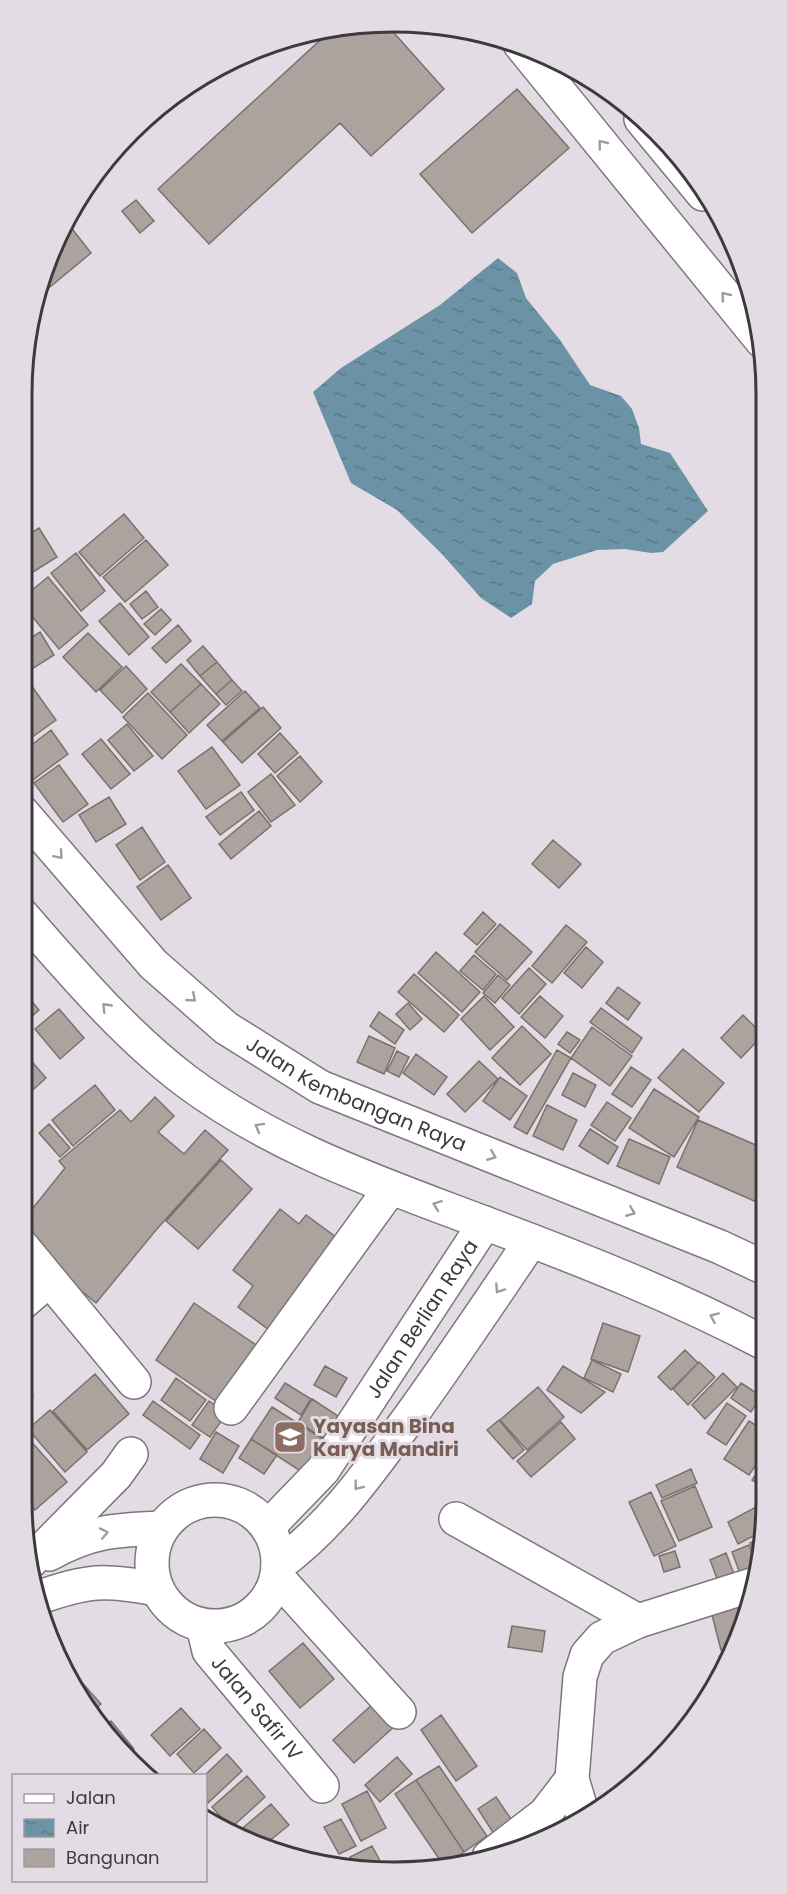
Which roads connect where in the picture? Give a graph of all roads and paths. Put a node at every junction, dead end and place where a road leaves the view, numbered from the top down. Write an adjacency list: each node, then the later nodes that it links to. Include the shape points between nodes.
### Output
1 (532, 59): 2 (street, one-way to 1)
2 (749, 325)
3 (32, 824): 9 (street, Jalan Kembangan Raya, one-way to 9, via 153,964 226,1028 310,1081)
4 (32, 926): 5 (street, one-way to 4, via 301,1151 244,1120 186,1080 109,1011)
5 (390, 1189): 6 (street, one-way to 5); 14 (street)
6 (485, 1223): 7 (street); 17 (street, Jalan Berlian Raya, via 323,1470)
7 (531, 1240): 12 (street, one-way to 7, via 717,1318); 21 (street, one-way to 21, via 448,1364 341,1507)
8 (32, 1258): 10 (street)
9 (756, 1264)
10 (50, 1280): 11 (street); 13 (street)
11 (32, 1295)
12 (756, 1339)
13 (134, 1382)
14 (231, 1408)
15 (131, 1454): 19 (street, via 116,1475)
16 (456, 1519): 25 (street)
17 (268, 1527): 18 (street, via 250,1510 227,1500 201,1500 178,1510); 21 (street, via 278,1551)
18 (161, 1528): 20 (street, one-way to 18, via 79,1538 119,1530); 23 (street, via 153,1547 151,1568)
19 (36, 1557)
20 (36, 1559)
21 (278, 1571): 26 (street, via 272,1593 250,1617 235,1624); 27 (street)
22 (745, 1587): 25 (street)
23 (156, 1589): 24 (street, via 112,1581 74,1585); 26 (street, via 184,1619)
24 (44, 1595)
25 (638, 1621): 28 (street, via 602,1638 587,1655 580,1677)
26 (203, 1626): 29 (street, Jalan Safir IV, via 209,1651)
27 (399, 1712)
28 (572, 1779): 30 (street); 31 (street, via 545,1814)
29 (322, 1786)
30 (581, 1810)
31 (505, 1844)

